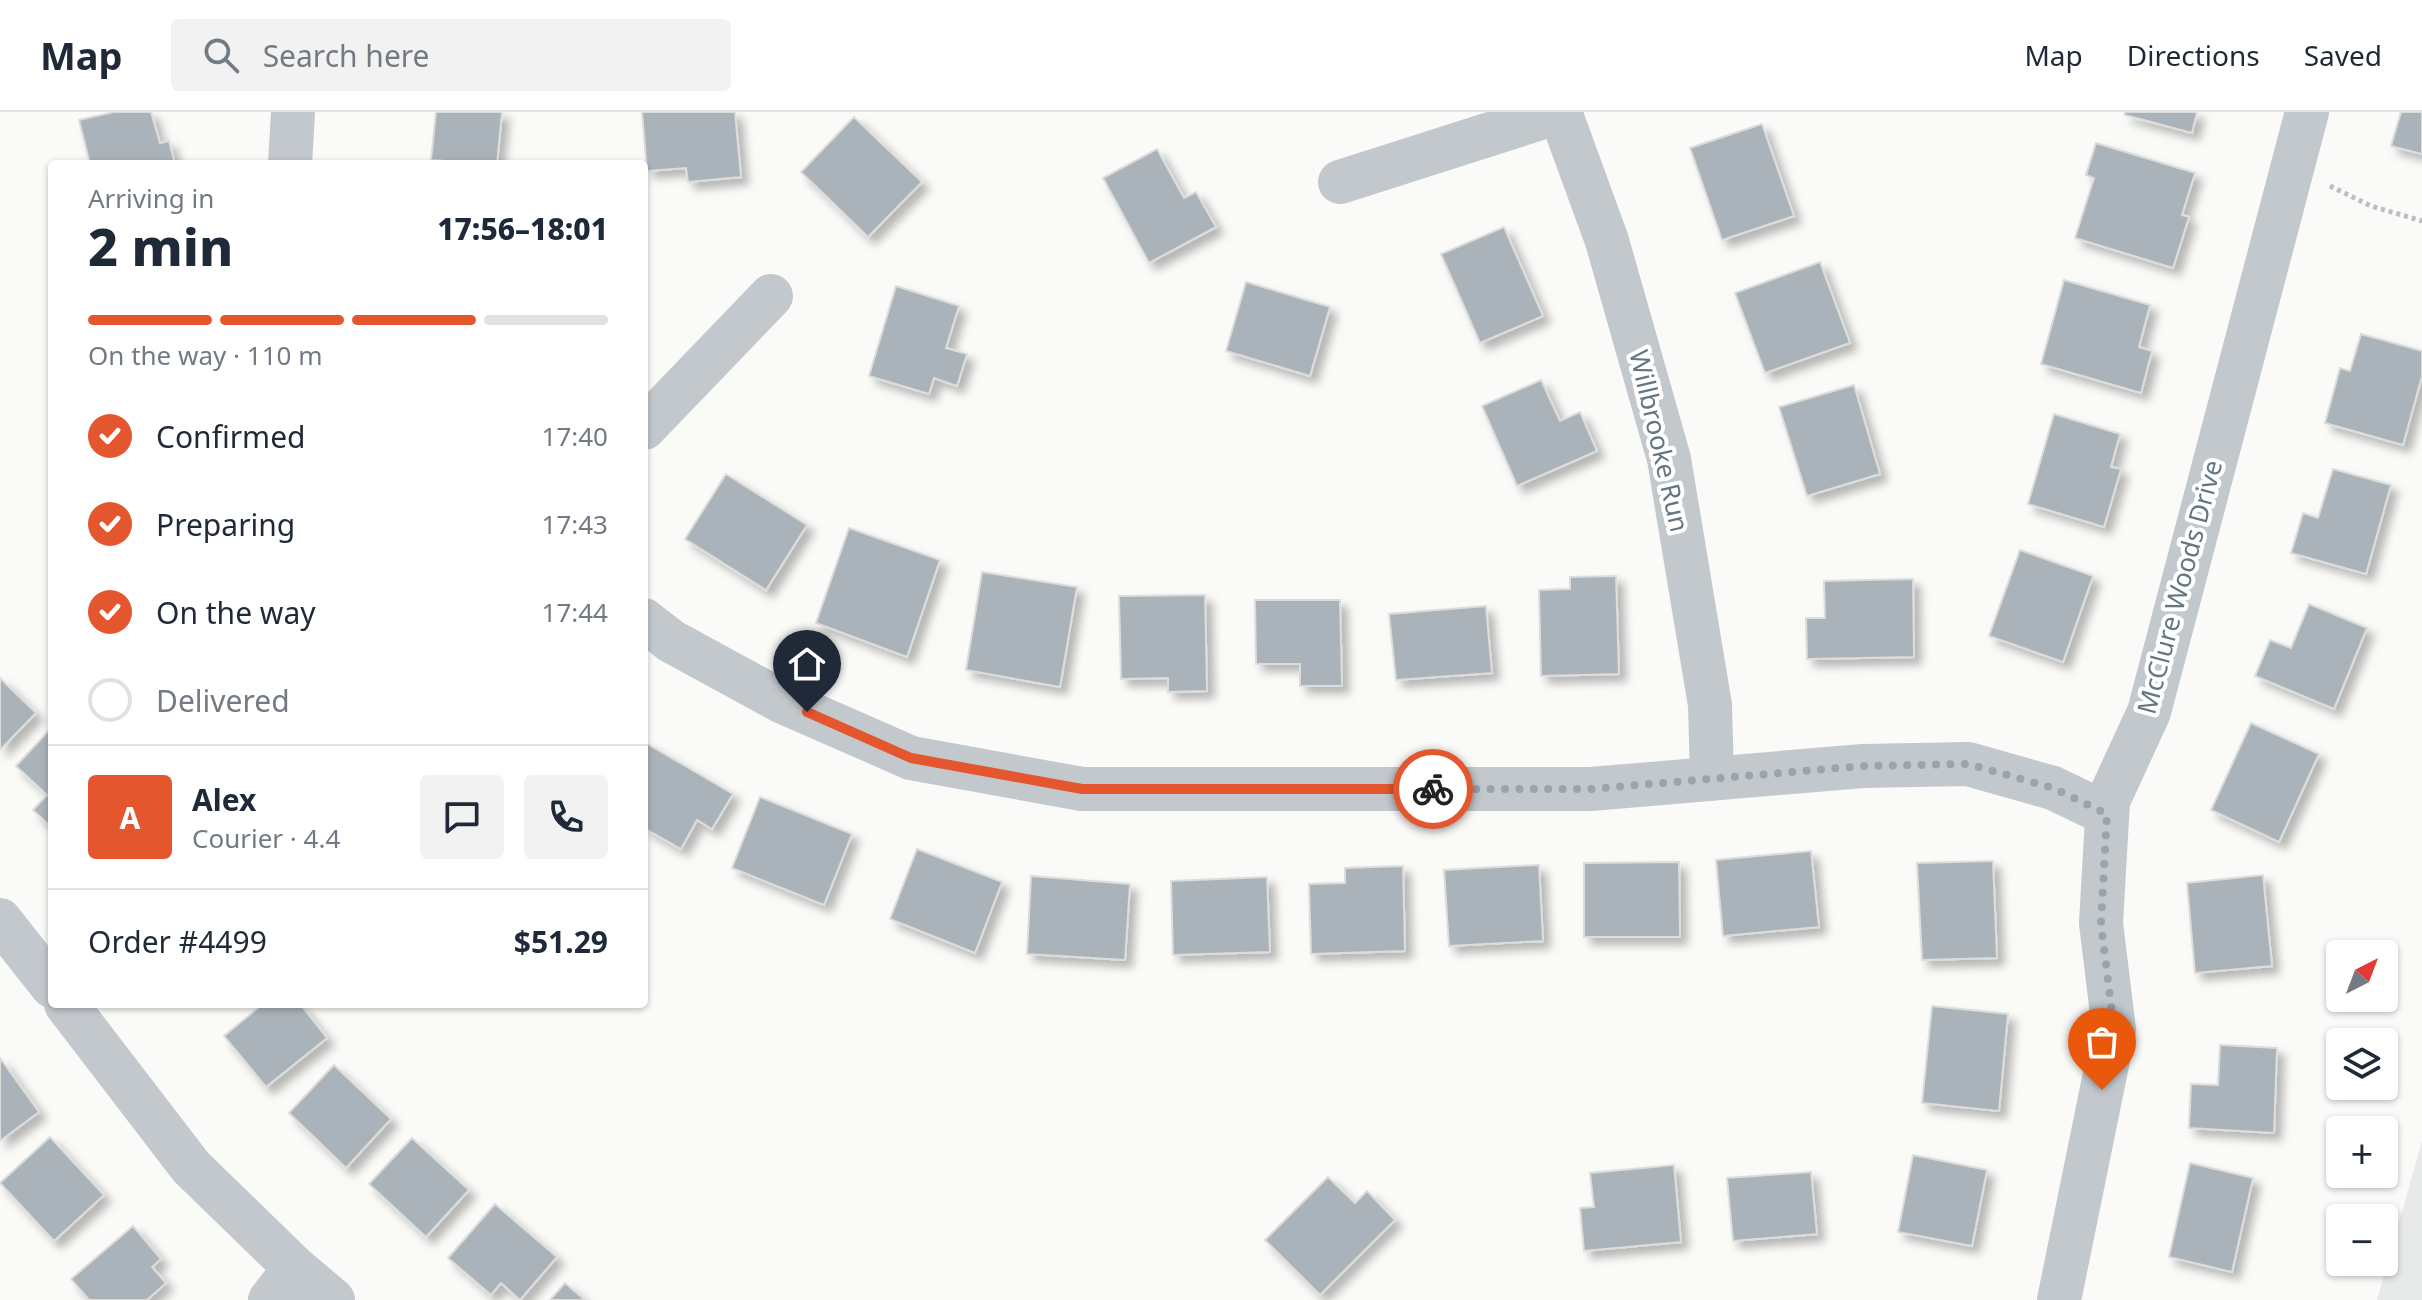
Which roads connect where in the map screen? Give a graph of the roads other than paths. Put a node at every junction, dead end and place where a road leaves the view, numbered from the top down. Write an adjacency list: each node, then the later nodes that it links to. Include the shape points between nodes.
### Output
1 (293, 112): 4 (street)
2 (1560, 112): 5 (street); 9 (street, Willbrooke Run, via 1607,241 1669,459 1710,705)
3 (2307, 112): 10 (street, McClure Woods Drive, via 2149,712 2108,801)
4 (290, 160)
5 (1340, 182)
6 (771, 296): 7 (street)
7 (648, 424)
8 (648, 623): 9 (street, via 781,701 911,758 1082,789 1591,789)
9 (1712, 779): 10 (street, via 1863,766 1968,764 2053,788)
10 (2107, 814): 16 (street, McClure Woods Drive, via 2101,923 2114,1030)
11 (0, 920): 12 (street)
12 (48, 981)
13 (69, 1008): 14 (street)
14 (282, 1284): 15 (street)
15 (333, 1300)
16 (2059, 1300)

